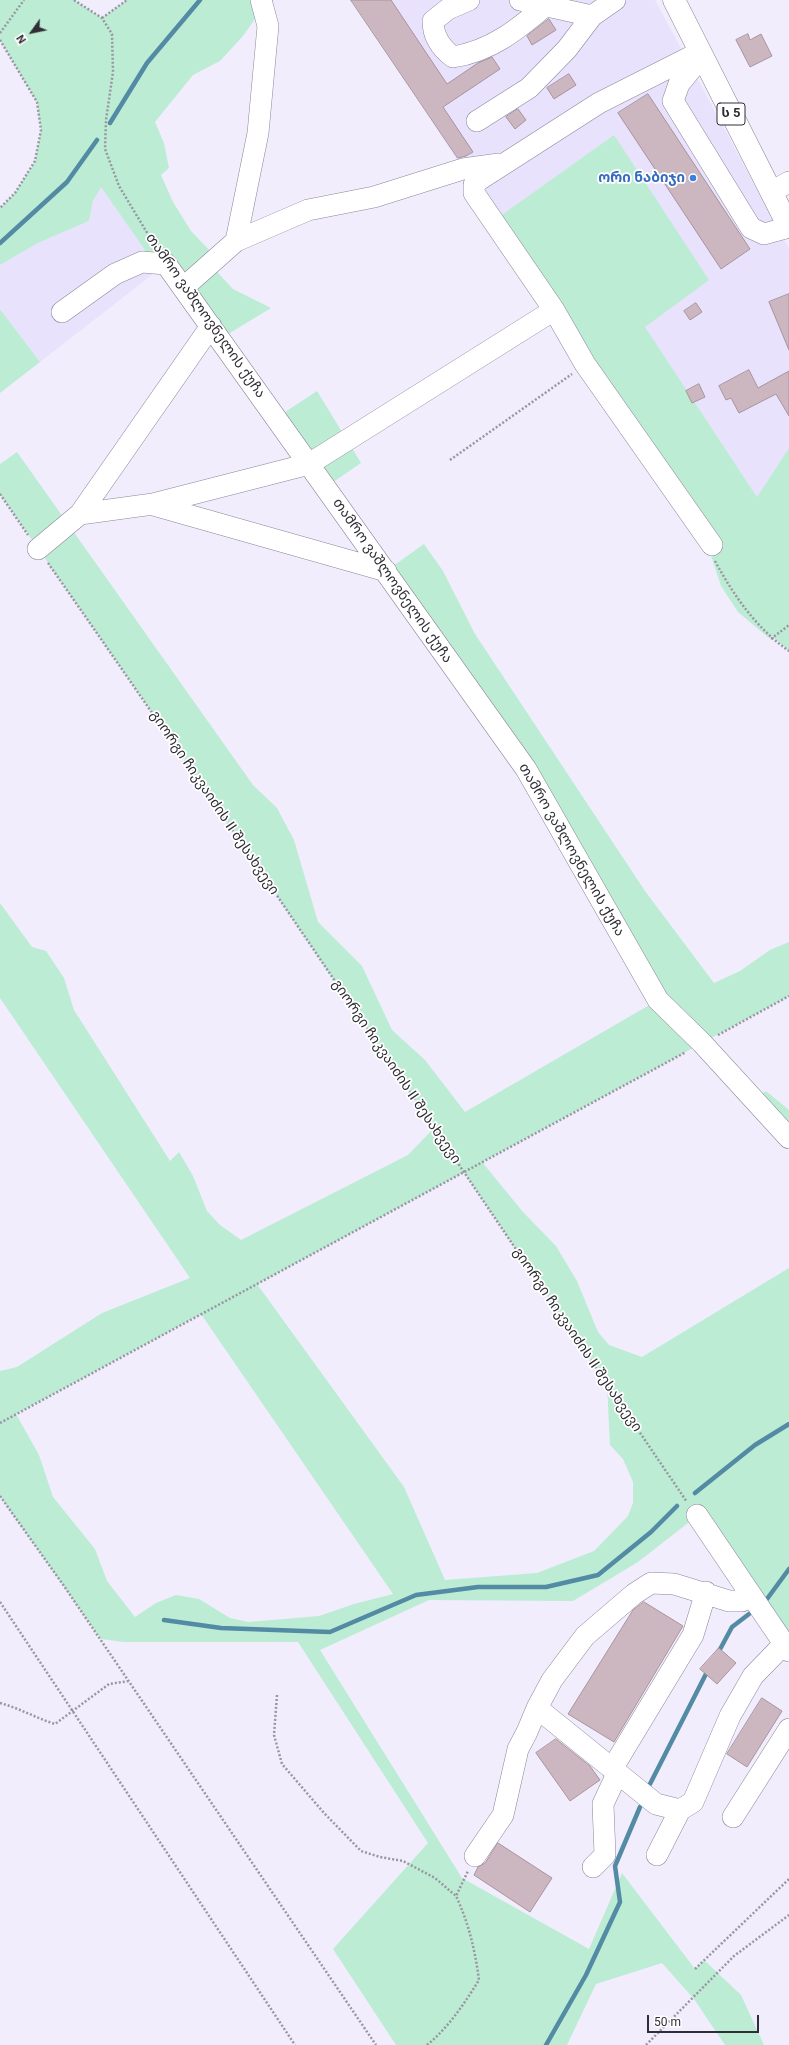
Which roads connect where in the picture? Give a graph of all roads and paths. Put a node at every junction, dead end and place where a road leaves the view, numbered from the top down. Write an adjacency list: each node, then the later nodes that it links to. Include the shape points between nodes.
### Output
1 (24, 0): 12 (path)
2 (74, 0): 11 (path, თამრო ვაშლოვნელის ქუჩა)
3 (126, 0): 11 (path)
4 (261, 0): 20 (street, via 268,26 258,133)
5 (469, 0): 9 (street, via 448,9 433,22 433,31 443,49 453,57 470,54 503,40)
6 (520, 0): 9 (street)
7 (615, 0): 10 (street)
8 (674, 0): 14 (highway, ს 5)
9 (546, 6): 10 (street)
10 (592, 16): 15 (street, via 567,49 529,88)
11 (102, 18): 21 (path, თამრო ვაშლოვნელის ქუჩა, via 112,34 113,72 106,120 105,149 119,186)
12 (0, 33)
13 (0, 40): 18 (path, via 37,102 41,130 35,162 15,192)
14 (701, 54): 16 (street, via 599,103); 17 (highway, ს 5); 19 (street, via 679,84 674,101 752,228 764,234)
15 (477, 121)
16 (506, 163): 20 (street, via 463,169 374,197 308,210); 23 (street, via 479,180 474,185 474,193)
17 (780, 187): 19 (highway, ს 5)
18 (0, 208)
19 (789, 227)
20 (236, 241): 22 (street)
21 (166, 264): 22 (street, თამრო ვაშლოვნელის ქუჩა); 24 (street, via 142,262 122,271)
22 (183, 288): 25 (street, თამრო ვაშლოვნელის ქუჩა)
23 (554, 310): 26 (street); 28 (street)
24 (62, 312)
25 (211, 326): 28 (street, თამრო ვაშლოვნელის ქუჩა); 31 (street)
26 (585, 364): 27 (path); 32 (street)
27 (450, 460)
28 (310, 464): 30 (street); 34 (street, თამრო ვაშლოვნელის ქუჩა)
29 (0, 494): 33 (path, გიორგი ჩიკვაიძის II შესახვევი)
30 (152, 504): 31 (street); 34 (street)
31 (80, 514): 33 (street)
32 (712, 545): 36 (path, via 714,558 726,583 745,610)
33 (38, 549): 41 (path, გიორგი ჩიკვაიძის II შესახვევი, via 182,754)
34 (386, 571): 39 (street, თამრო ვაშლოვნელის ქუჩა, via 526,769 658,1000)
35 (789, 625): 36 (path)
36 (771, 638): 37 (path)
37 (789, 651)
38 (789, 996): 39 (path)
39 (702, 1044): 40 (street, თამრო ვაშლოვნელის ქუჩა); 41 (path)
40 (789, 1138)
41 (464, 1172): 42 (path); 44 (path, გიორგი ჩიკვაიძის II შესახვევი)
42 (0, 1423)
43 (0, 1496): 49 (path)
44 (697, 1516): 46 (street)
45 (706, 1592): 46 (street, via 729,1601 742,1600); 52 (street, via 674,1584 651,1583 634,1594 585,1636 552,1680); 55 (street, via 693,1635)
46 (751, 1595): 48 (street)
47 (0, 1602): 53 (path)
48 (787, 1647): 56 (street, via 753,1676 730,1716 693,1802)
49 (129, 1681): 53 (path, via 109,1684); 66 (path)
50 (277, 1695): 62 (path, via 274,1735 282,1764 324,1813 361,1851 403,1861 435,1878)
51 (0, 1703): 53 (path, via 55,1724)
52 (537, 1708): 55 (street); 59 (street, via 518,1749 503,1815)
53 (74, 1710): 65 (path)
54 (789, 1729): 57 (street)
55 (615, 1771): 56 (street, via 656,1804); 60 (street, via 603,1804 605,1855)
56 (680, 1810): 58 (street)
57 (733, 1817)
58 (657, 1855)
59 (475, 1856): 62 (path)
60 (593, 1867)
61 (789, 1879): 64 (path)
62 (456, 1896): 67 (path, via 474,1944 479,1980 463,2006)
63 (789, 1915): 68 (path, via 734,1956)
64 (695, 1969)
65 (295, 2045)
66 (376, 2045)
67 (427, 2045)
68 (646, 2045)

